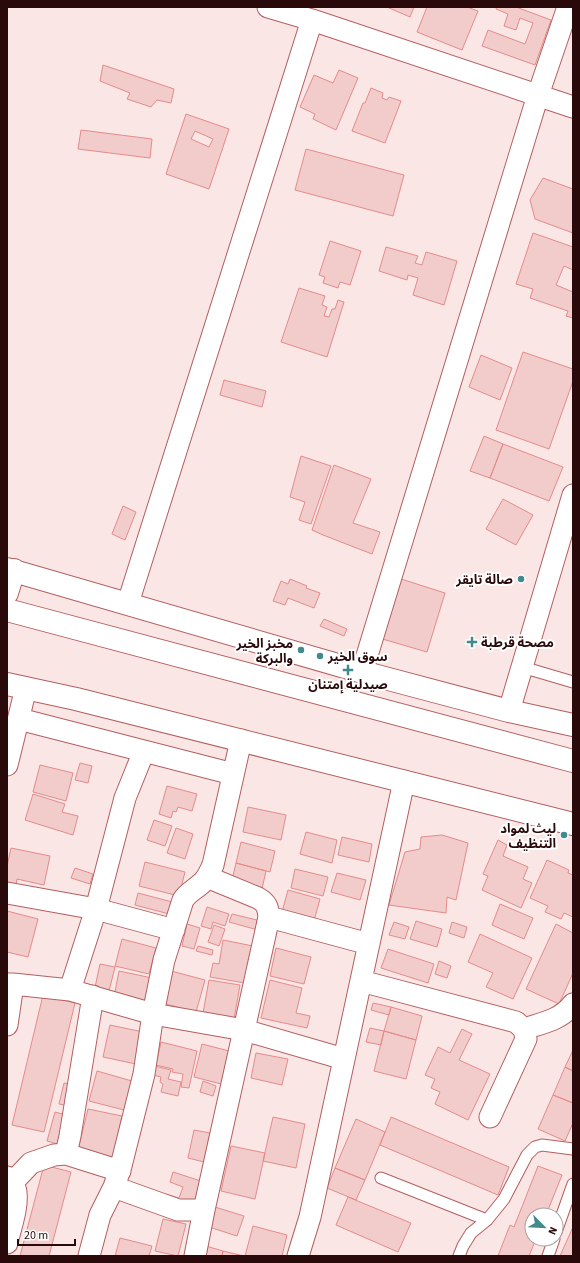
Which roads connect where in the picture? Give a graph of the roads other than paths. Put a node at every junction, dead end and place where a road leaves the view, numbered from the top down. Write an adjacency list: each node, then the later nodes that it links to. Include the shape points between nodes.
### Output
1 (268, 7): 3 (street)
2 (568, 7): 4 (street)
3 (312, 20): 4 (street); 9 (street)
4 (538, 95): 5 (street); 12 (street)
5 (573, 107)
6 (573, 495): 11 (street)
7 (10, 570): 8 (main road); 9 (main road)
8 (7, 593)
9 (128, 603): 12 (main road)
10 (7, 610): 20 (main road)
11 (522, 666): 13 (lane); 15 (street)
12 (362, 672): 15 (main road)
13 (573, 682)
14 (17, 686): 16 (street); 18 (main road)
15 (509, 711): 17 (main road)
16 (19, 719): 19 (street); 21 (street)
17 (573, 725)
18 (241, 740): 22 (street); 23 (main road)
19 (144, 751): 22 (street); 27 (street, via 125,798)
20 (573, 761)
21 (7, 765)
22 (233, 774): 25 (street)
23 (404, 781): 24 (main road); 30 (street)
24 (573, 824)
25 (207, 877): 28 (street, via 264,901 268,906); 29 (street, via 183,900)
26 (7, 893): 27 (street)
27 (96, 909): 29 (street); 33 (street)
28 (269, 917): 30 (street); 39 (street)
29 (174, 930): 36 (street, via 164,960)
30 (369, 944): 31 (street)
31 (361, 981): 38 (street, via 516,1022); 40 (street)
32 (10, 984): 33 (street); 37 (street)
33 (70, 990): 34 (street)
34 (93, 996): 36 (street); 43 (street)
35 (573, 1004): 38 (street, via 556,1019)
36 (153, 1014): 39 (street); 45 (street, via 144,1074)
37 (7, 1025)
38 (524, 1028): 41 (street, via 526,1039)
39 (244, 1030): 40 (street); 49 (street)
40 (344, 1059): 54 (street, via 310,1218)
41 (490, 1117)
42 (573, 1150): 50 (lane, via 542,1145 535,1147 527,1155 504,1199)
43 (66, 1154): 45 (street); 46 (street, via 54,1155 31,1163)
44 (381, 1178): 50 (lane)
45 (117, 1179): 49 (street, via 178,1210); 52 (street, via 100,1215)
46 (10, 1180): 51 (street, via 16,1193 16,1206)
47 (573, 1184): 48 (lane)
48 (564, 1209)
49 (204, 1210): 53 (street)
50 (487, 1220): 55 (lane, via 471,1233)
51 (7, 1243)
52 (89, 1256)
53 (195, 1256)
54 (298, 1256)
55 (459, 1256)

